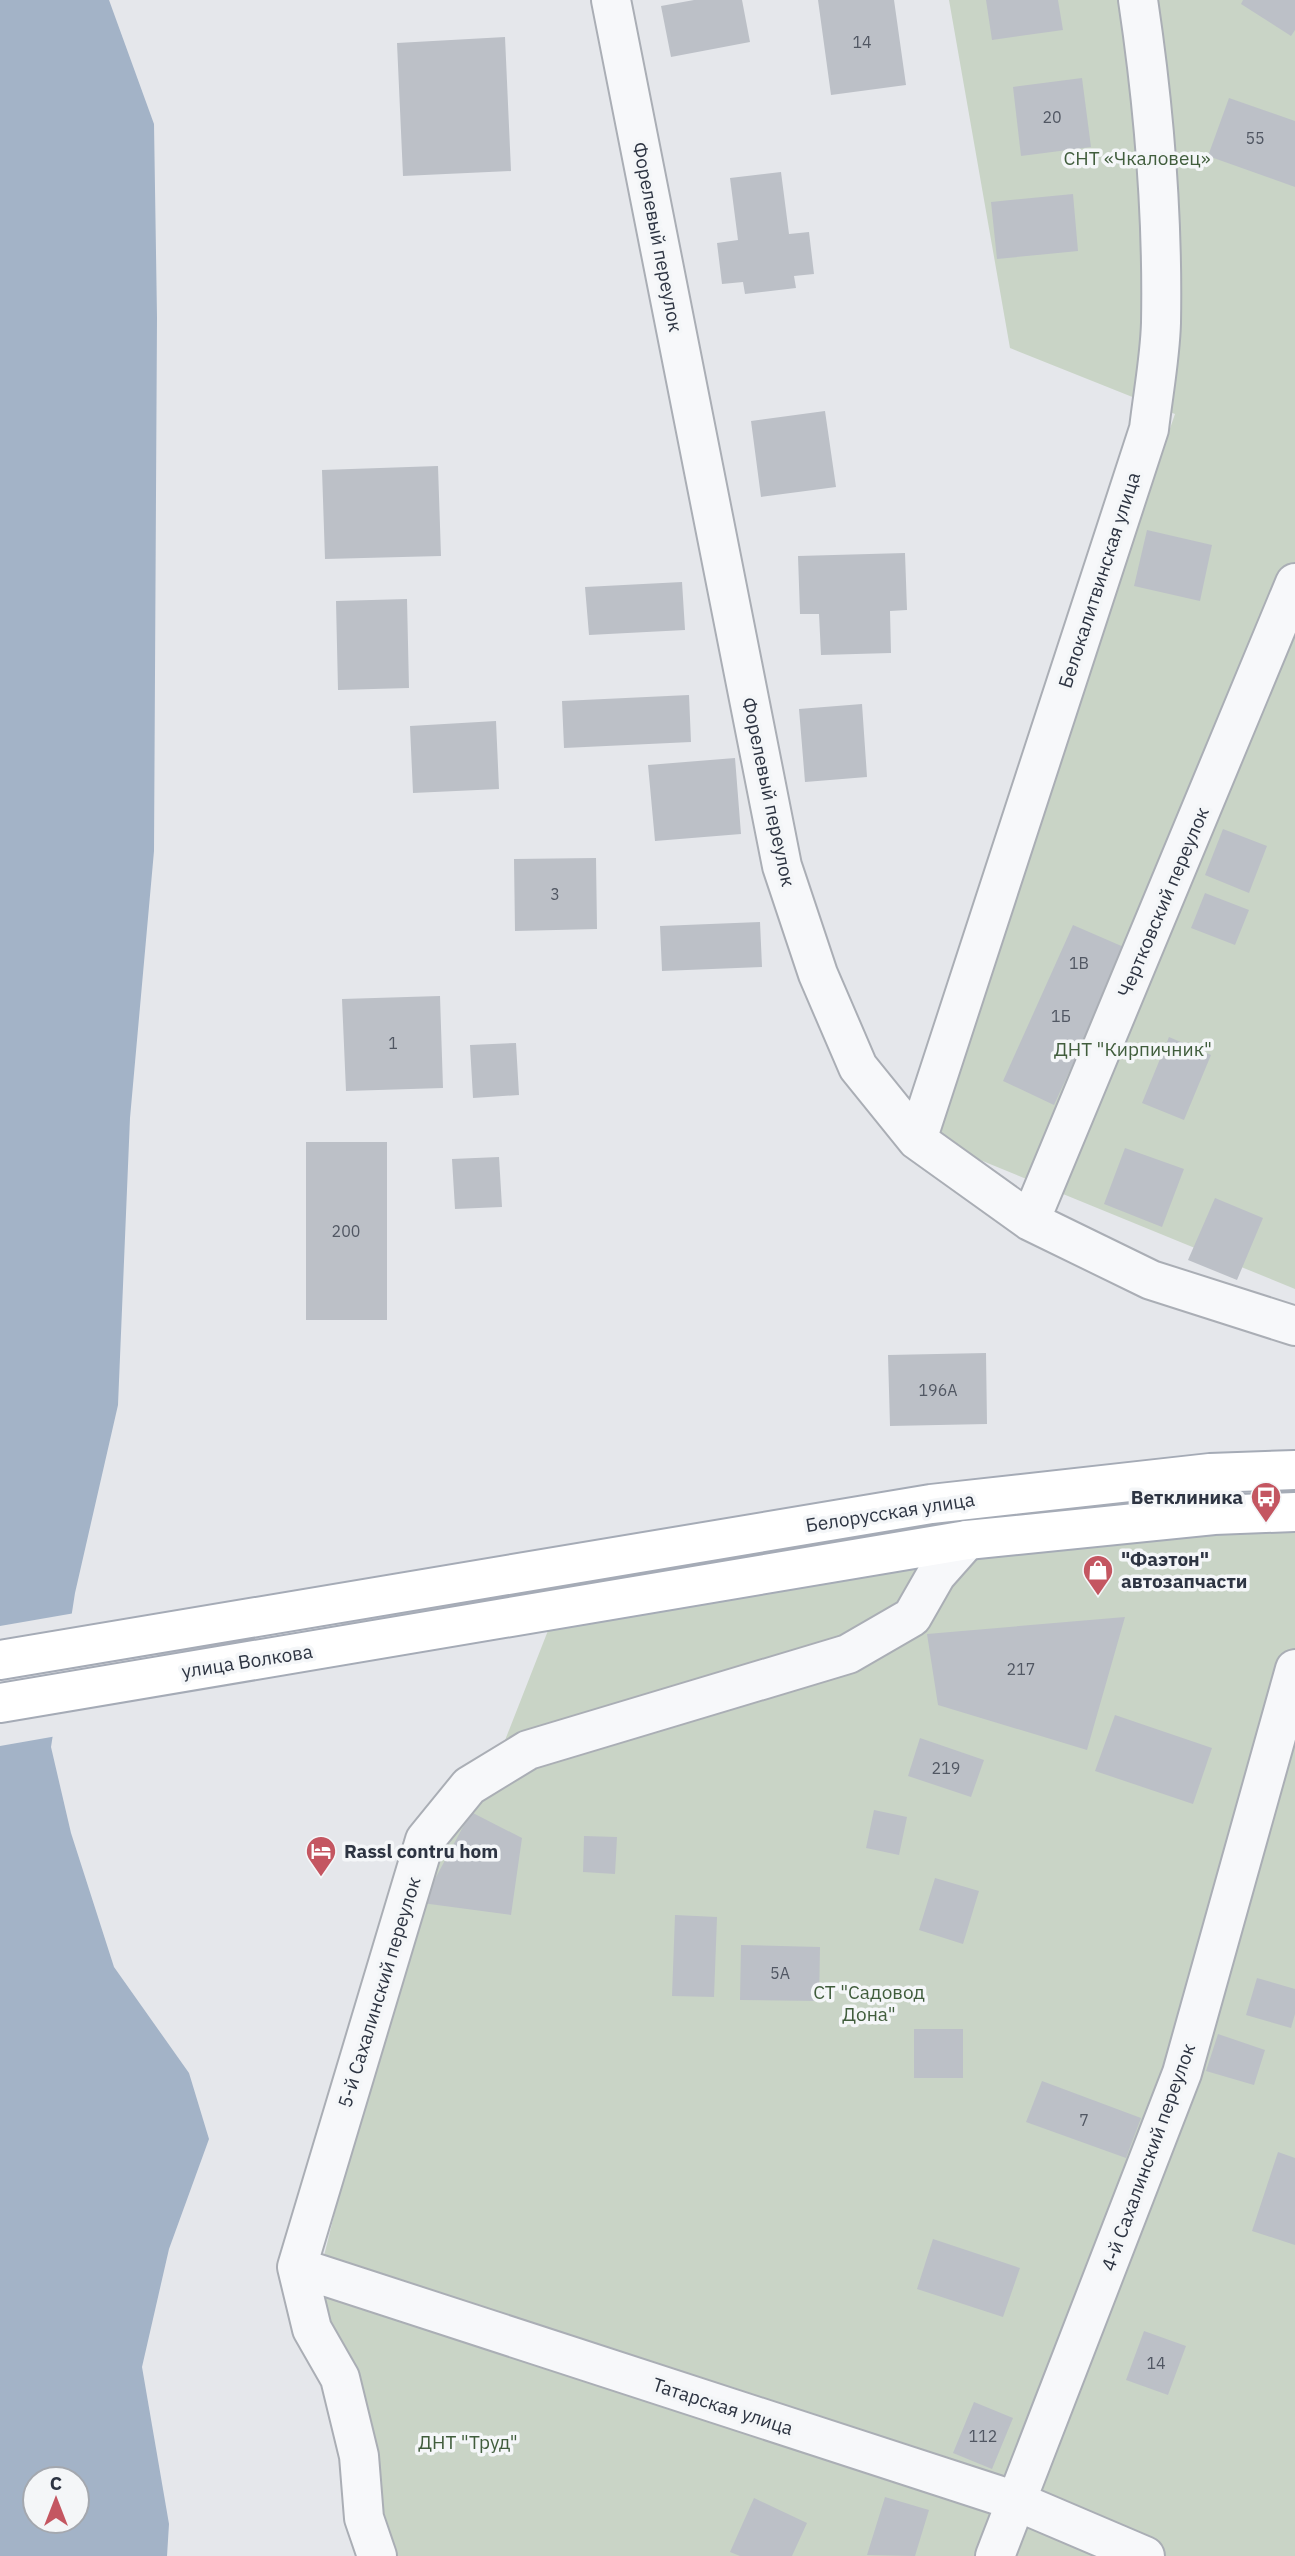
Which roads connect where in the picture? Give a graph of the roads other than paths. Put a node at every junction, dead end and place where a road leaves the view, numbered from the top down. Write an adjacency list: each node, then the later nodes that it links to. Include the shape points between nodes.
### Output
1 (611, 0): 4 (street, Форелевый переулок, via 782,866 818,974 858,1067)
2 (1138, 0): 4 (street, Белокалитвинская улица, via 1154,107 1159,215 1161,326 1149,429)
3 (1295, 583): 5 (street, Чертковский переулок)
4 (917, 1140): 5 (street, Форелевый переулок)
5 (1030, 1221): 6 (street, Форелевый переулок, via 1151,1280)
6 (1295, 1326)
7 (1295, 1470): 11 (main road, Белорусская улица, via 1210,1473 931,1504)
8 (1295, 1512): 9 (main road, Белорусская улица)
9 (967, 1540): 10 (main road, Белорусская улица); 14 (street, 5-й Сахалинский переулок, via 936,1575 912,1617 848,1654 528,1749 469,1786 425,1840)
10 (494, 1620): 13 (main road, улица Волкова)
11 (0, 1660)
12 (1295, 1668): 15 (street, 4-й Сахалинский переулок, via 1182,2073)
13 (0, 1703)
14 (297, 2267): 15 (street, Татарская улица); 16 (street, via 312,2329 340,2378 359,2456 364,2518)
15 (1016, 2501): 17 (street, 4-й Сахалинский переулок); 18 (street, Татарская улица)
16 (377, 2556)
17 (995, 2556)
18 (1145, 2556)

